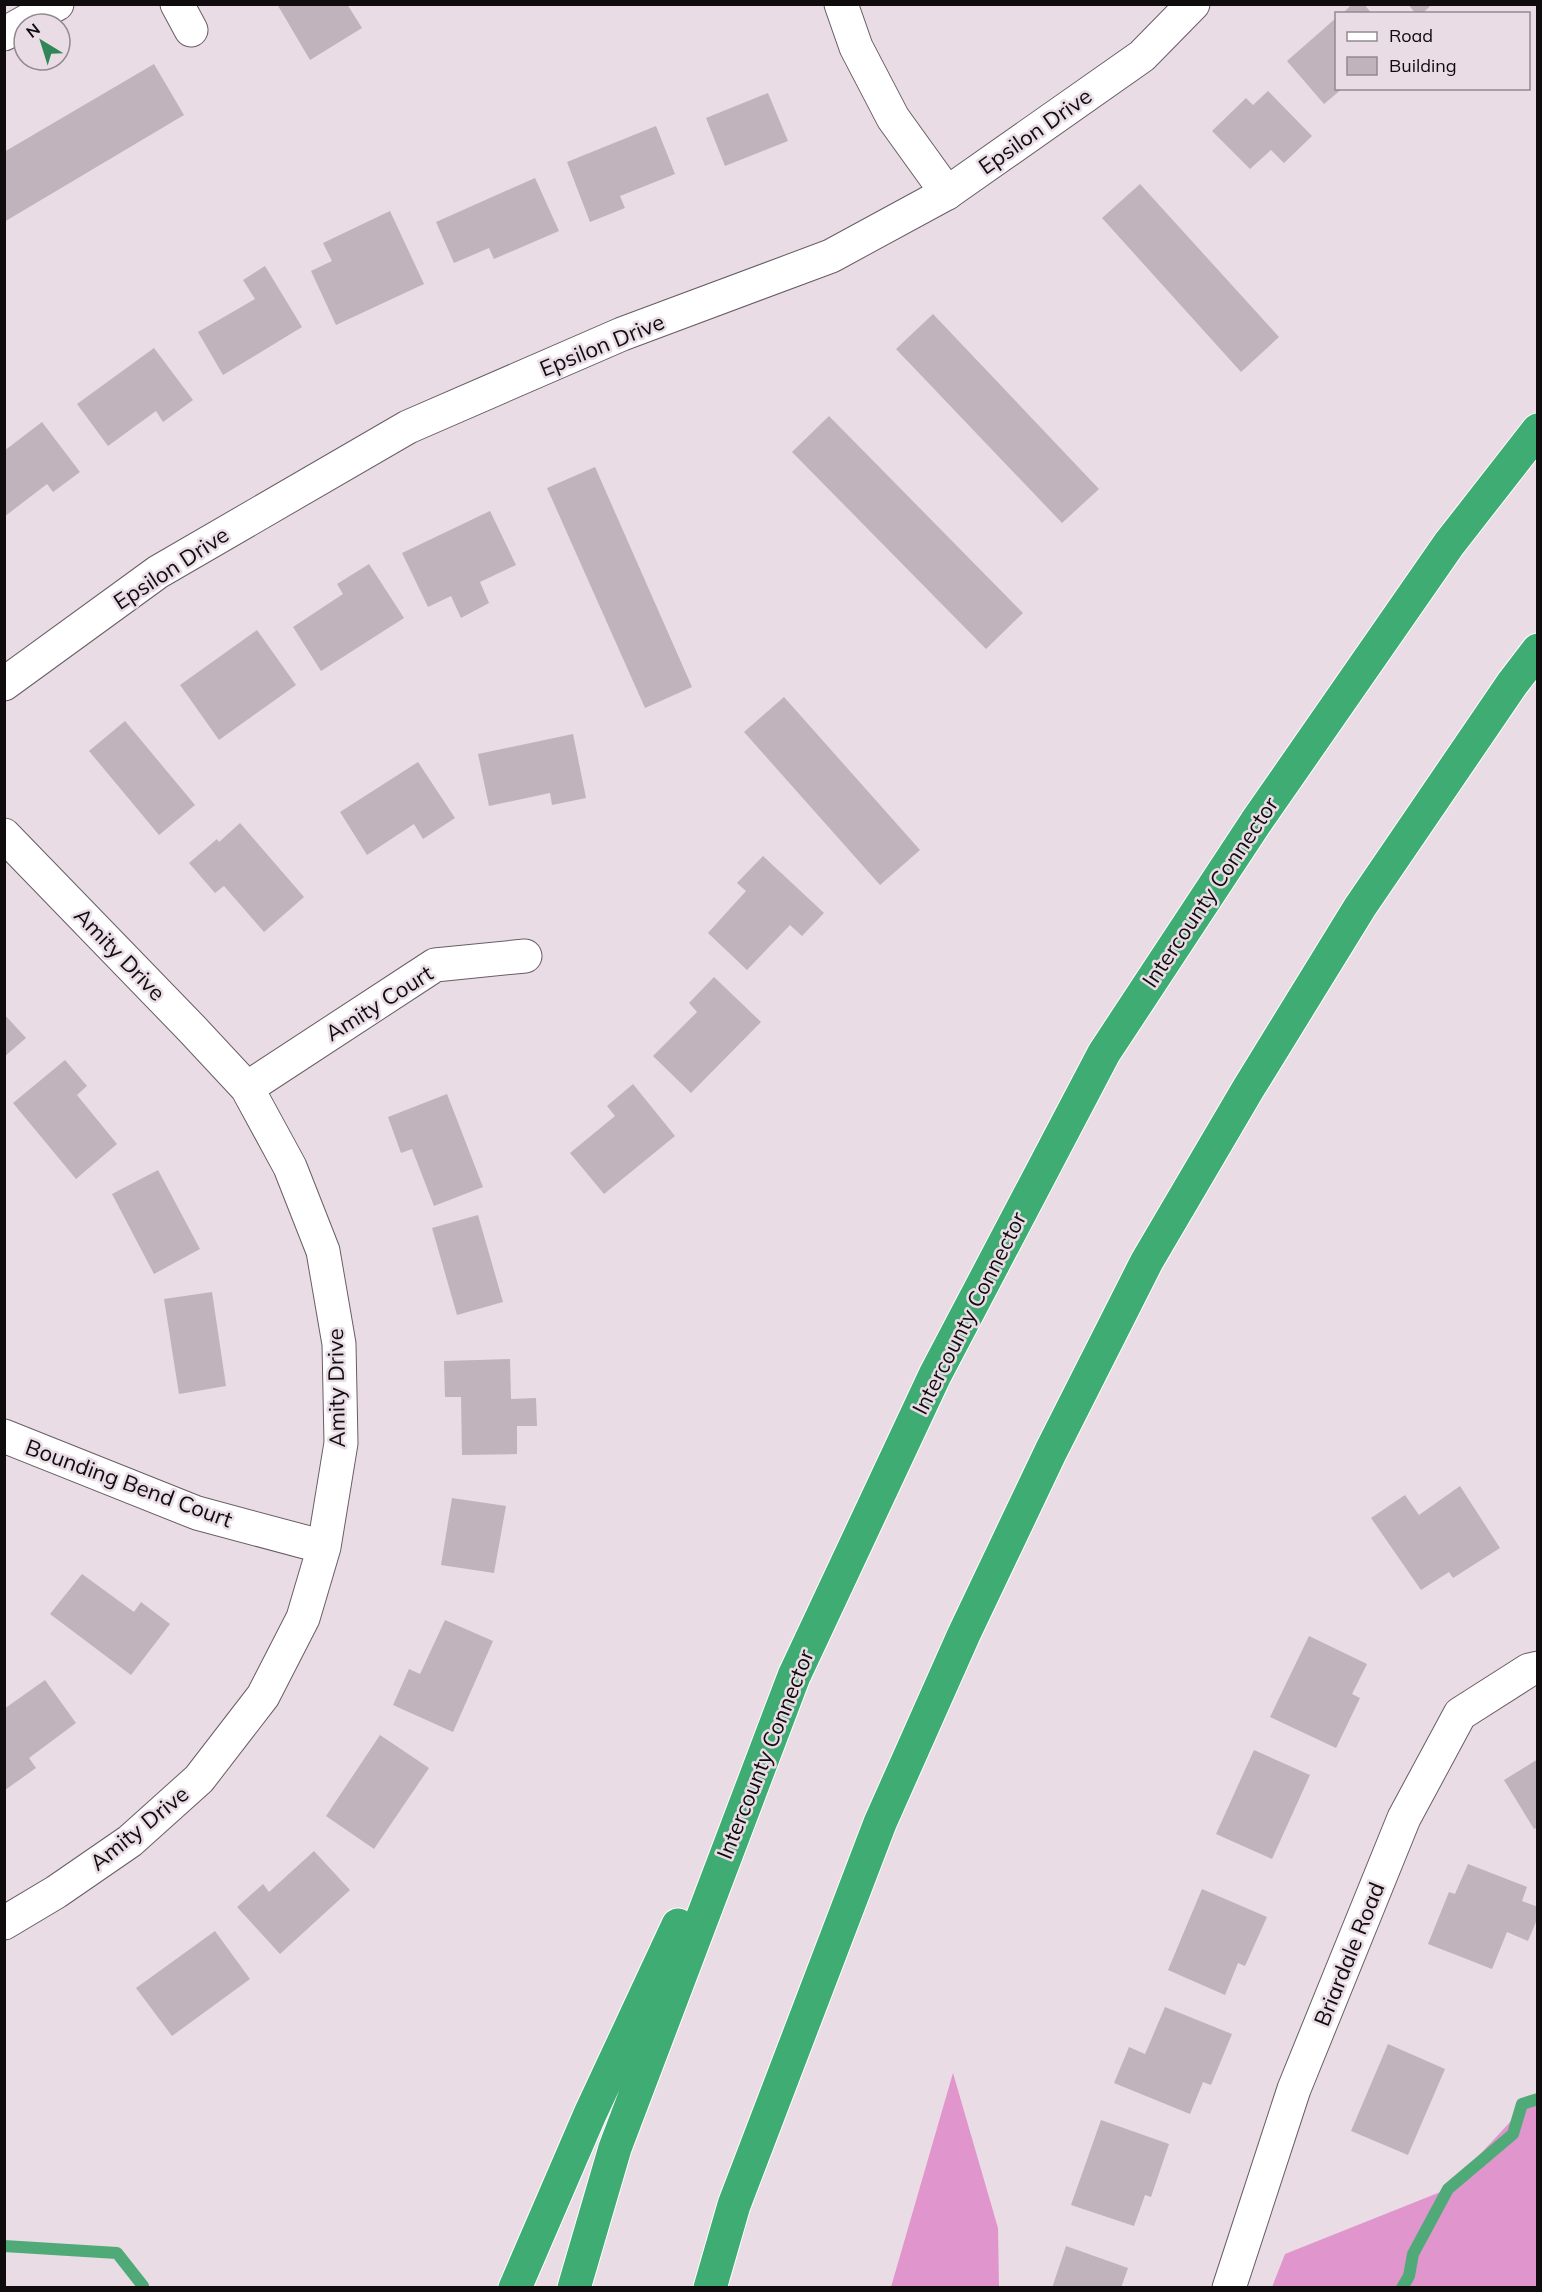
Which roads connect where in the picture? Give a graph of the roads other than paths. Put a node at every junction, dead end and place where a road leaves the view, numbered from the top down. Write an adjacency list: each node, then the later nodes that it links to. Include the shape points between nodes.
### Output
1 (57, 4): 4 (street)
2 (841, 4): 5 (street, via 856,47 893,118)
3 (1193, 4): 5 (street, Epsilon Drive, via 1142,56)
4 (4, 34)
5 (947, 193): 8 (street, Epsilon Drive, via 831,256 622,334 408,427 158,572)
6 (1538, 430): 15 (highway, Intercounty Connector, via 1449,544 1256,822 1104,1053 935,1375)
7 (1538, 650): 17 (highway, via 1360,907 1147,1262 1051,1451 880,1823)
8 (4, 684)
9 (4, 835): 11 (street, Amity Drive)
10 (525, 956): 11 (street, Amity Court, via 435,965)
11 (247, 1088): 13 (street, Amity Drive, via 290,1167 323,1251 337,1332 341,1443)
12 (4, 1436): 13 (street, Bounding Bend Court, via 197,1513)
13 (324, 1547): 16 (street, Amity Drive, via 303,1618 263,1696 198,1779 130,1841)
14 (1538, 1668): 22 (street, Briardale Road, via 1460,1714 1404,1818 1294,2089)
15 (794, 1676): 18 (highway, via 590,2114); 19 (highway, Intercounty Connector, via 615,2148)
16 (4, 1923)
17 (734, 2205): 20 (highway); 21 (highway)
18 (515, 2288)
19 (574, 2288)
20 (710, 2288)
21 (720, 2288)
22 (1229, 2288)

